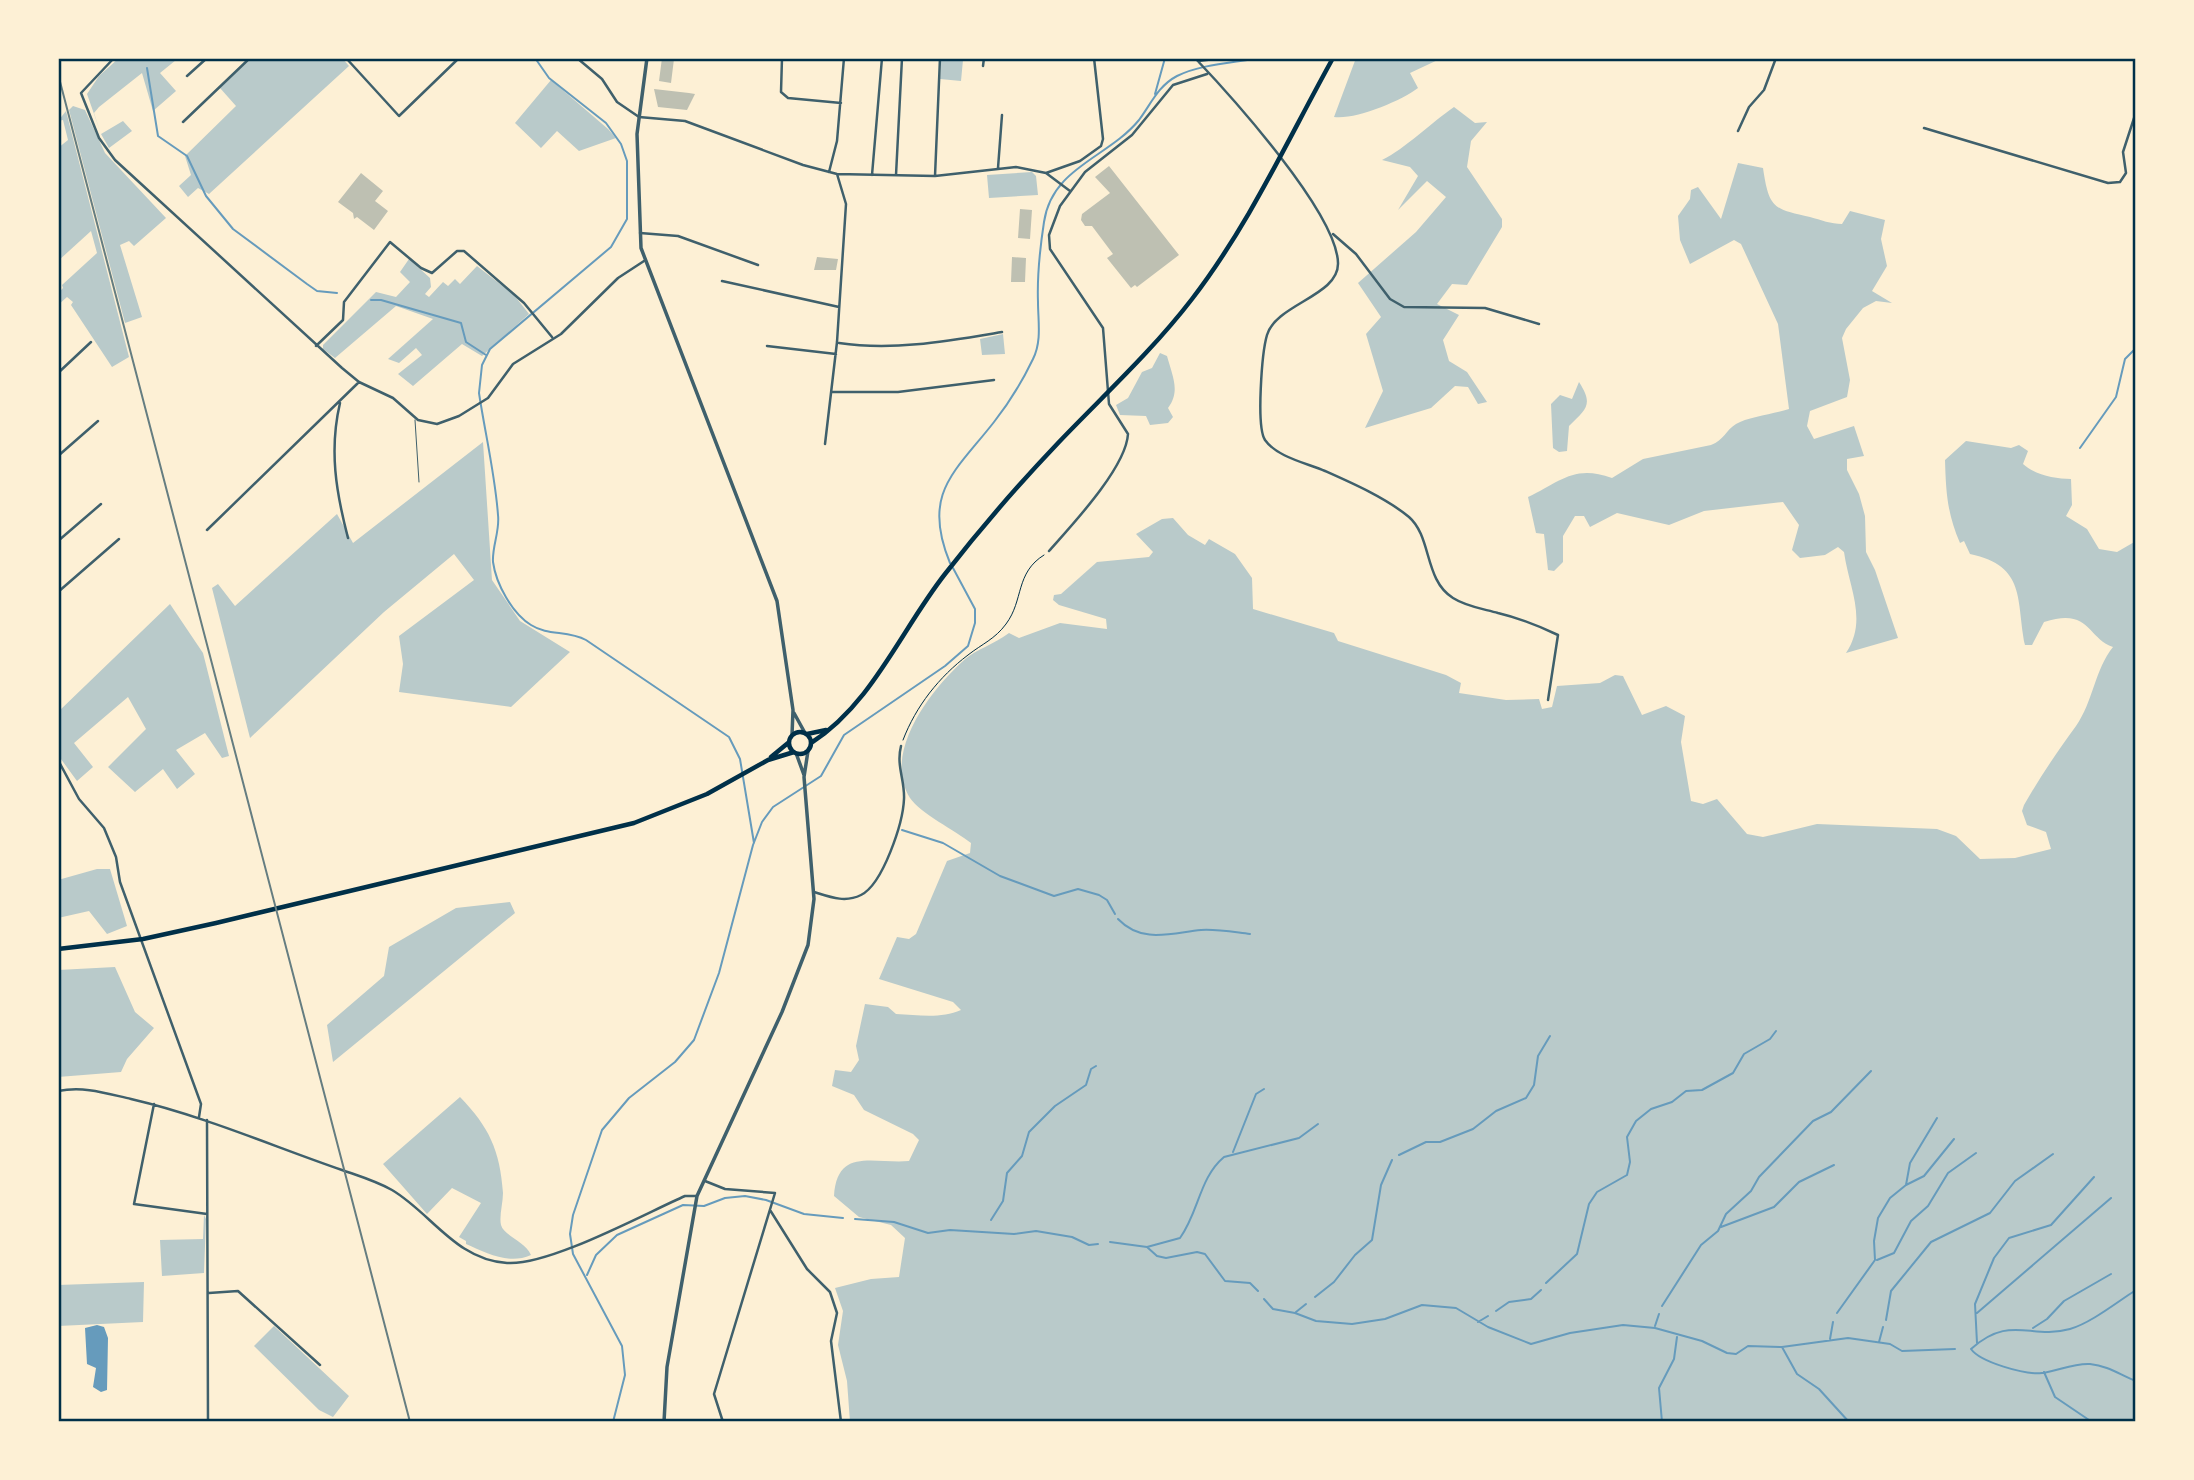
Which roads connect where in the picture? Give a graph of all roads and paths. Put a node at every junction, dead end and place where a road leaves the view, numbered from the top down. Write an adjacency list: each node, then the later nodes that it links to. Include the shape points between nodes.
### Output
1 (114, 58): 48 (street, via 81,93 99,138 115,160)
2 (207, 58): 21 (street)
3 (250, 58): 26 (street)
4 (346, 58): 5 (street, via 399,116)
5 (459, 58)
6 (577, 58): 25 (street, via 603,79 617,102)
7 (647, 58): 25 (street)
8 (782, 58): 22 (street, via 781,92 788,98)
9 (844, 58): 22 (street)
10 (882, 58): 33 (street)
11 (902, 58): 34 (street)
12 (940, 58): 35 (street)
13 (984, 58): 19 (street)
14 (1094, 58): 31 (street, via 1101,146 1080,161)
15 (1223, 58): 18 (street)
16 (1333, 58): 70 (main road, via 1274,169 1210,274 1116,387 1028,476 962,552 861,698)
17 (1776, 58): 28 (street, via 1764,90 1749,107)
18 (1198, 61): 20 (street)
19 (983, 66)
20 (1208, 74): 36 (street, via 1173,85 1132,135); 38 (street, via 1267,140)
21 (187, 76)
22 (841, 103): 30 (street)
23 (2136, 113): 27 (street, via 2123,152 2126,173 2120,182 2108,183)
24 (1002, 115): 29 (street)
25 (639, 117): 30 (street, via 685,121); 37 (street)
26 (183, 122)
27 (1924, 128)
28 (1738, 131)
29 (998, 169): 31 (street); 35 (street)
30 (829, 172): 32 (street)
31 (1046, 173): 36 (street)
32 (837, 174): 33 (street); 42 (street, via 846,204)
33 (872, 175): 34 (street)
34 (896, 175): 35 (street)
35 (935, 176)
36 (1069, 190): 66 (street, via 1052,223 1049,245 1103,328 1109,404 1128,440 1095,497)
37 (639, 233): 39 (street); 40 (street, via 678,236)
38 (1333, 234): 43 (street, via 1356,254 1390,299 1404,307 1485,308); 68 (street, via 1339,266 1330,284 1279,318 1268,332 1260,420 1264,439 1273,449 1410,518 1440,588 1455,600 1558,635)
39 (644, 261): 45 (street, via 629,269); 69 (street, via 775,594)
40 (758, 265)
41 (722, 281): 42 (street)
42 (839, 307): 47 (street)
43 (1539, 324)
44 (1002, 332): 47 (street, via 913,345)
45 (553, 338): 48 (street, via 530,310 464,251 457,251 432,273 390,242 344,302 343,320); 56 (street, via 513,364 476,406 437,424)
46 (91, 342): 51 (street)
47 (837, 342): 50 (street)
48 (316, 346): 53 (street)
49 (767, 346): 50 (street)
50 (836, 354): 54 (street)
51 (58, 373)
52 (994, 380): 54 (street, via 898,392)
53 (359, 382): 55 (street); 56 (street, via 393,398)
54 (832, 392): 58 (street)
55 (340, 403): 62 (street); 63 (street, via 333,451)
56 (415, 417): 60 (lane)
57 (98, 421): 59 (street)
58 (825, 444)
59 (58, 456)
60 (419, 482)
61 (101, 504): 65 (street)
62 (207, 530)
63 (348, 538)
64 (120, 539): 67 (street)
65 (58, 541)
66 (1049, 551): 75 (path, via 1028,567 1007,623 994,639 937,684)
67 (58, 592)
68 (1548, 700)
69 (793, 710): 71 (street); 72 (street)
70 (827, 729): 71 (main road); 74 (main road)
71 (806, 734): 72 (main road); 74 (main road)
72 (792, 735): 73 (main road)
73 (789, 742): 77 (main road); 79 (main road)
74 (811, 743): 76 (main road)
75 (901, 746): 81 (street, via 898,770 904,803 883,866 867,891 844,900)
76 (807, 751): 77 (main road); 80 (street)
77 (795, 752): 79 (main road); 80 (street)
78 (58, 760): 85 (street, via 112,845 120,882 201,1104)
79 (768, 760): 82 (main road, via 657,816 143,939)
80 (804, 777): 81 (street)
81 (814, 892): 87 (street, via 804,961)
82 (58, 949)
83 (58, 1091): 84 (street, via 95,1090)
84 (154, 1104): 85 (street); 90 (street, via 134,1204)
85 (199, 1118): 86 (street)
86 (207, 1120): 88 (street, via 378,1183 457,1244 492,1260 521,1261 563,1250 685,1196); 90 (street)
87 (704, 1181): 88 (street); 89 (street, via 725,1189 775,1193)
88 (697, 1199): 94 (street, via 667,1367)
89 (770, 1206): 95 (street, via 714,1394); 96 (street, via 807,1269 830,1292 836,1313 831,1341)
90 (208, 1215): 91 (street)
91 (209, 1293): 92 (street, via 238,1291); 93 (street)
92 (320, 1365)
93 (208, 1422)
94 (664, 1422)
95 (723, 1422)
96 (841, 1422)

